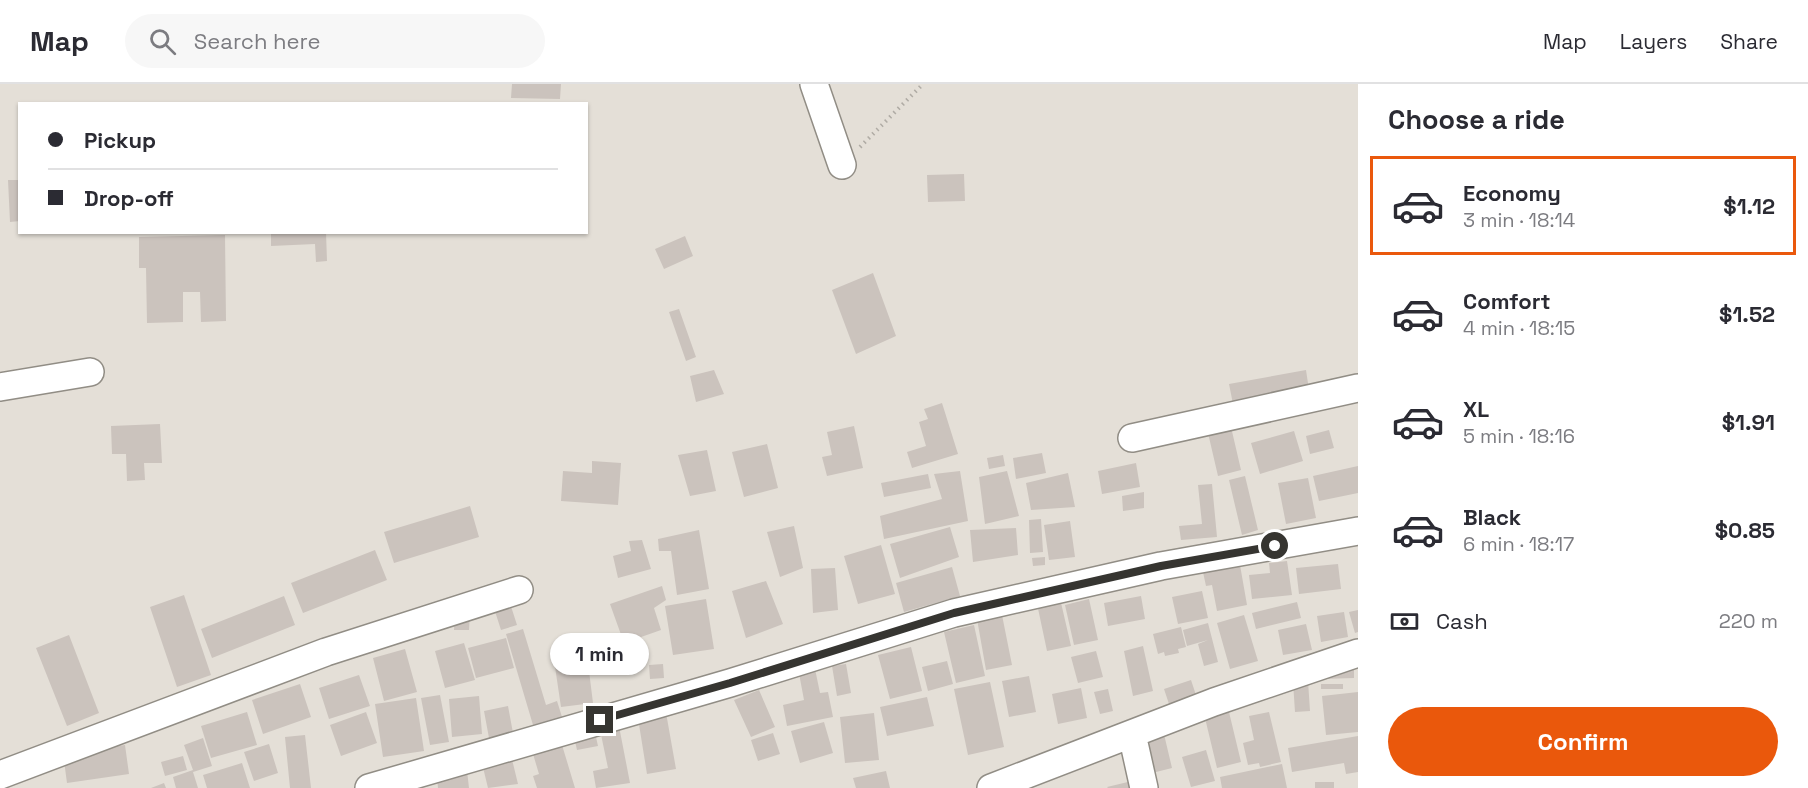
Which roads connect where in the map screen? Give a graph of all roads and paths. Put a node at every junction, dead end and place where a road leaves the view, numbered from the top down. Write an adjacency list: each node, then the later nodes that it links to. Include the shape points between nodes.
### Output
1 (814, 84): 3 (street)
2 (924, 84): 3 (path)
3 (842, 165)
4 (90, 372): 5 (street)
5 (0, 387)
6 (1358, 388): 7 (street)
7 (1132, 438)
8 (1358, 531): 13 (street, via 1161,566 954,613)
9 (519, 590): 12 (street, via 326,652)
10 (1358, 653): 11 (street)
11 (1132, 734): 14 (street); 15 (street)
12 (0, 776)
13 (369, 788)
14 (991, 788)
15 (1144, 788)

